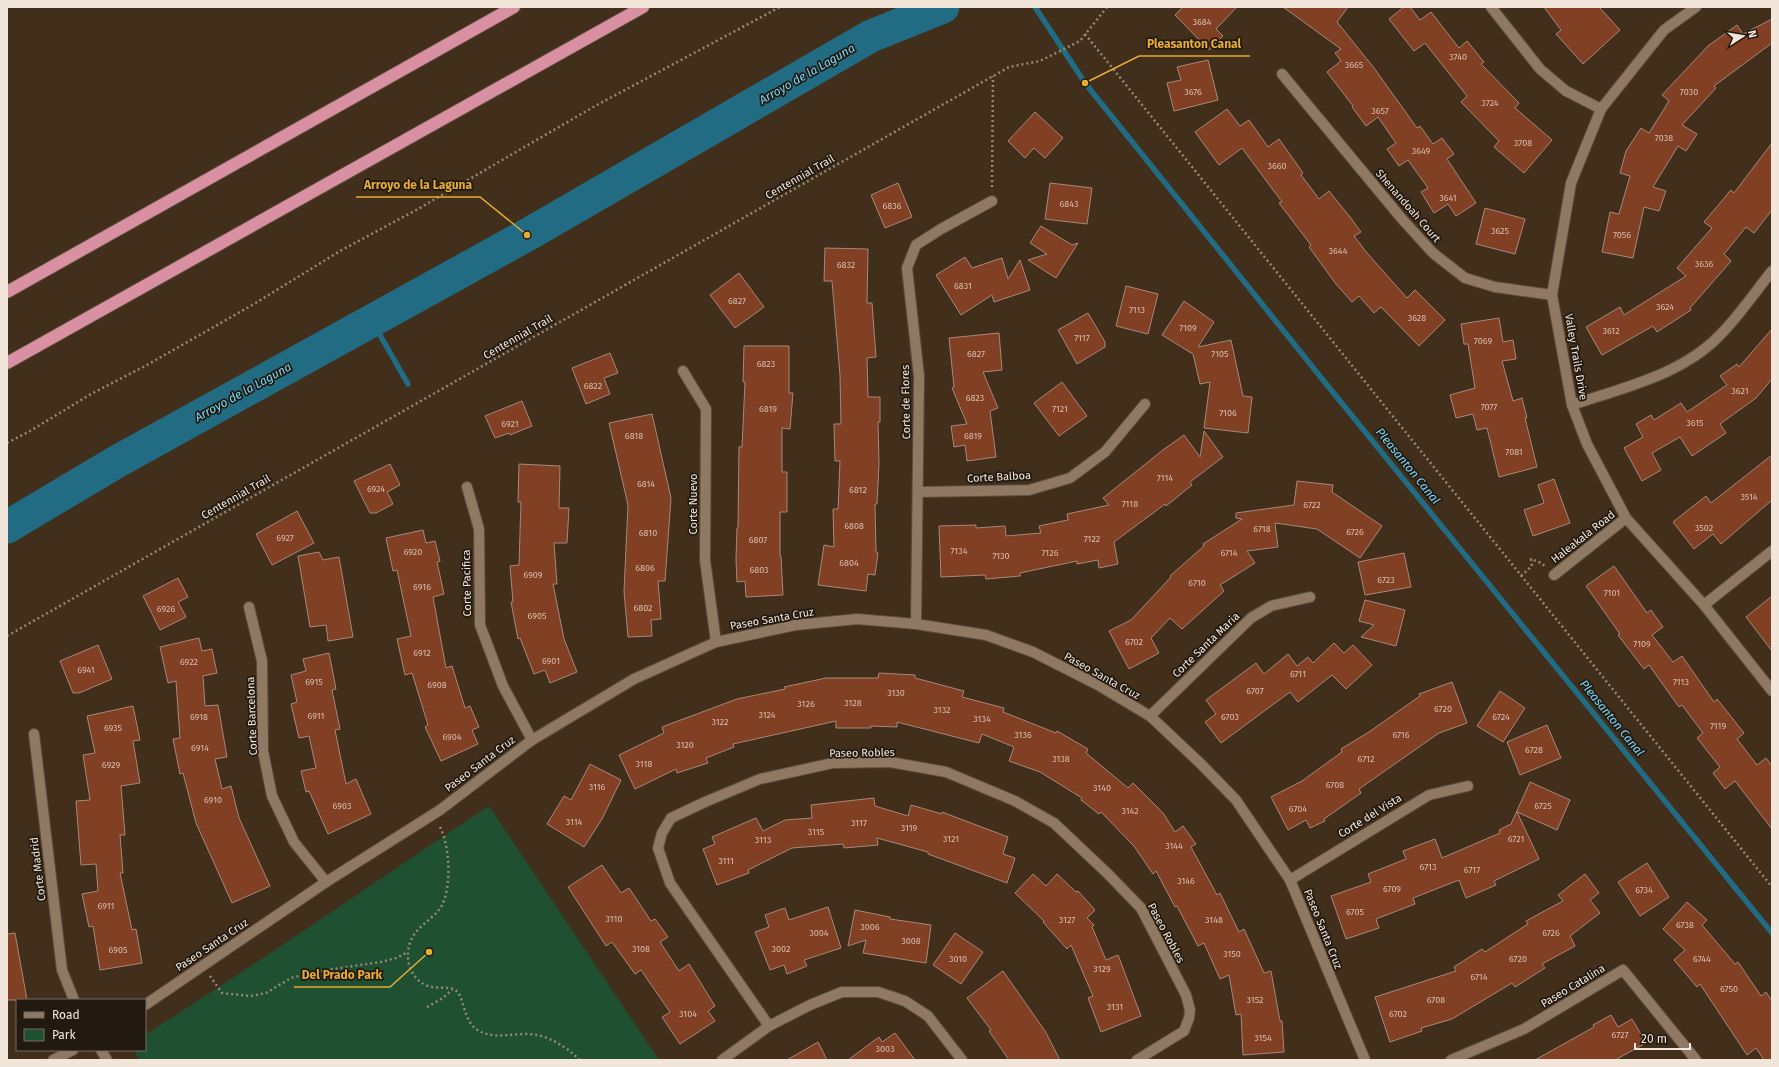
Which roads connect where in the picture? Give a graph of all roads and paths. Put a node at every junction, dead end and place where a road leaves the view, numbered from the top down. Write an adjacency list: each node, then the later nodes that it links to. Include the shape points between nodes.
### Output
1 (514, 7): 13 (highway)
2 (643, 7): 15 (highway)
3 (780, 7): 19 (path, via 595,106 418,209 340,251 254,304)
4 (1107, 7): 7 (path)
5 (1491, 7): 10 (street, via 1540,68 1566,91)
6 (1696, 7): 10 (street, Valley Trails Drive, via 1664,30)
7 (1085, 34): 9 (path, Centennial Trail, via 1080,41 1040,61 1009,67); 25 (path)
8 (1282, 74): 14 (street, Shenandoah Court, via 1433,253 1465,278 1495,288)
9 (993, 76): 11 (path); 30 (path, Centennial Trail)
10 (1601, 109): 14 (street, Valley Trails Drive, via 1571,183)
11 (992, 201): 21 (street, Corte de Flores, via 916,245 907,268 920,376)
12 (1772, 271): 18 (street, via 1720,336 1693,358 1649,379)
13 (7, 292)
14 (1552, 295): 18 (street, Valley Trails Drive)
15 (7, 363)
16 (683, 371): 31 (street, Corte Nuevo, via 706,409 705,560)
17 (1145, 404): 21 (street, Corte Balboa, via 1105,452 1070,478 1029,490)
18 (1572, 405): 22 (street, Valley Trails Drive, via 1587,444)
19 (7, 443)
20 (467, 487): 35 (street, Corte Pacifica, via 479,529 480,624 503,686)
21 (918, 492): 29 (street, Corte de Flores)
22 (1626, 518): 24 (street, Haleakala Road); 27 (street, Valley Trails Drive)
23 (1772, 550): 27 (street)
24 (1554, 575): 25 (path, via 1541,563 1531,559 1532,566)
25 (1522, 576): 40 (path)
26 (1310, 596): 33 (street, Corte Santa Maria, via 1271,606 1250,618)
27 (1704, 605): 32 (street, Valley Trails Drive)
28 (249, 607): 39 (street, Corte Barcelona, via 262,662 263,751 272,796 294,842)
29 (916, 624): 31 (street, Paseo Santa Cruz, via 857,619 804,624); 33 (street, Paseo Santa Cruz, via 986,635 1033,652 1098,685)
30 (7, 636)
31 (716, 642): 35 (street, Paseo Santa Cruz, via 634,679)
32 (1772, 691)
33 (1150, 716): 38 (street, Paseo Santa Cruz, via 1236,800)
34 (34, 734): 44 (street, Corte Madrid, via 62,970)
35 (532, 740): 37 (street, Paseo Santa Cruz)
36 (1468, 786): 38 (street, Corte del Vista, via 1429,795)
37 (433, 814): 39 (street, Paseo Santa Cruz); 41 (path, via 443,832 448,850 447,888 441,906 412,938)
38 (1290, 880): 56 (street, Paseo Santa Cruz)
39 (326, 882): 42 (street, Paseo Santa Cruz)
40 (1772, 887)
41 (408, 952): 42 (path, via 381,962 291,978 266,993 251,996 222,993); 43 (path, via 412,973 420,982)
42 (202, 966): 45 (street, Paseo Santa Cruz)
43 (452, 990): 46 (path); 52 (path, via 459,994 469,1022 477,1030 489,1036 528,1034 543,1037 556,1041)
44 (74, 999)
45 (146, 1004)
46 (427, 1008)
47 (770, 1026): 53 (street); 54 (street, via 842,992 878,992 905,1001 928,1016); 55 (street, Paseo Robles, via 670,883 658,848 662,833 672,818 760,779 833,763 890,762 946,772 1015,801 1054,823 1141,908 1186,995 1190,1010 1184,1031)
48 (71, 1051): 50 (street)
49 (102, 1051): 51 (street)
50 (53, 1060)
51 (107, 1060)
52 (580, 1060)
53 (722, 1060)
54 (962, 1060)
55 (1138, 1060)
56 (1365, 1060)
57 (1451, 1060): 58 (street, Paseo Catalina, via 1524,1029 1623,970)
58 (1696, 1060)

